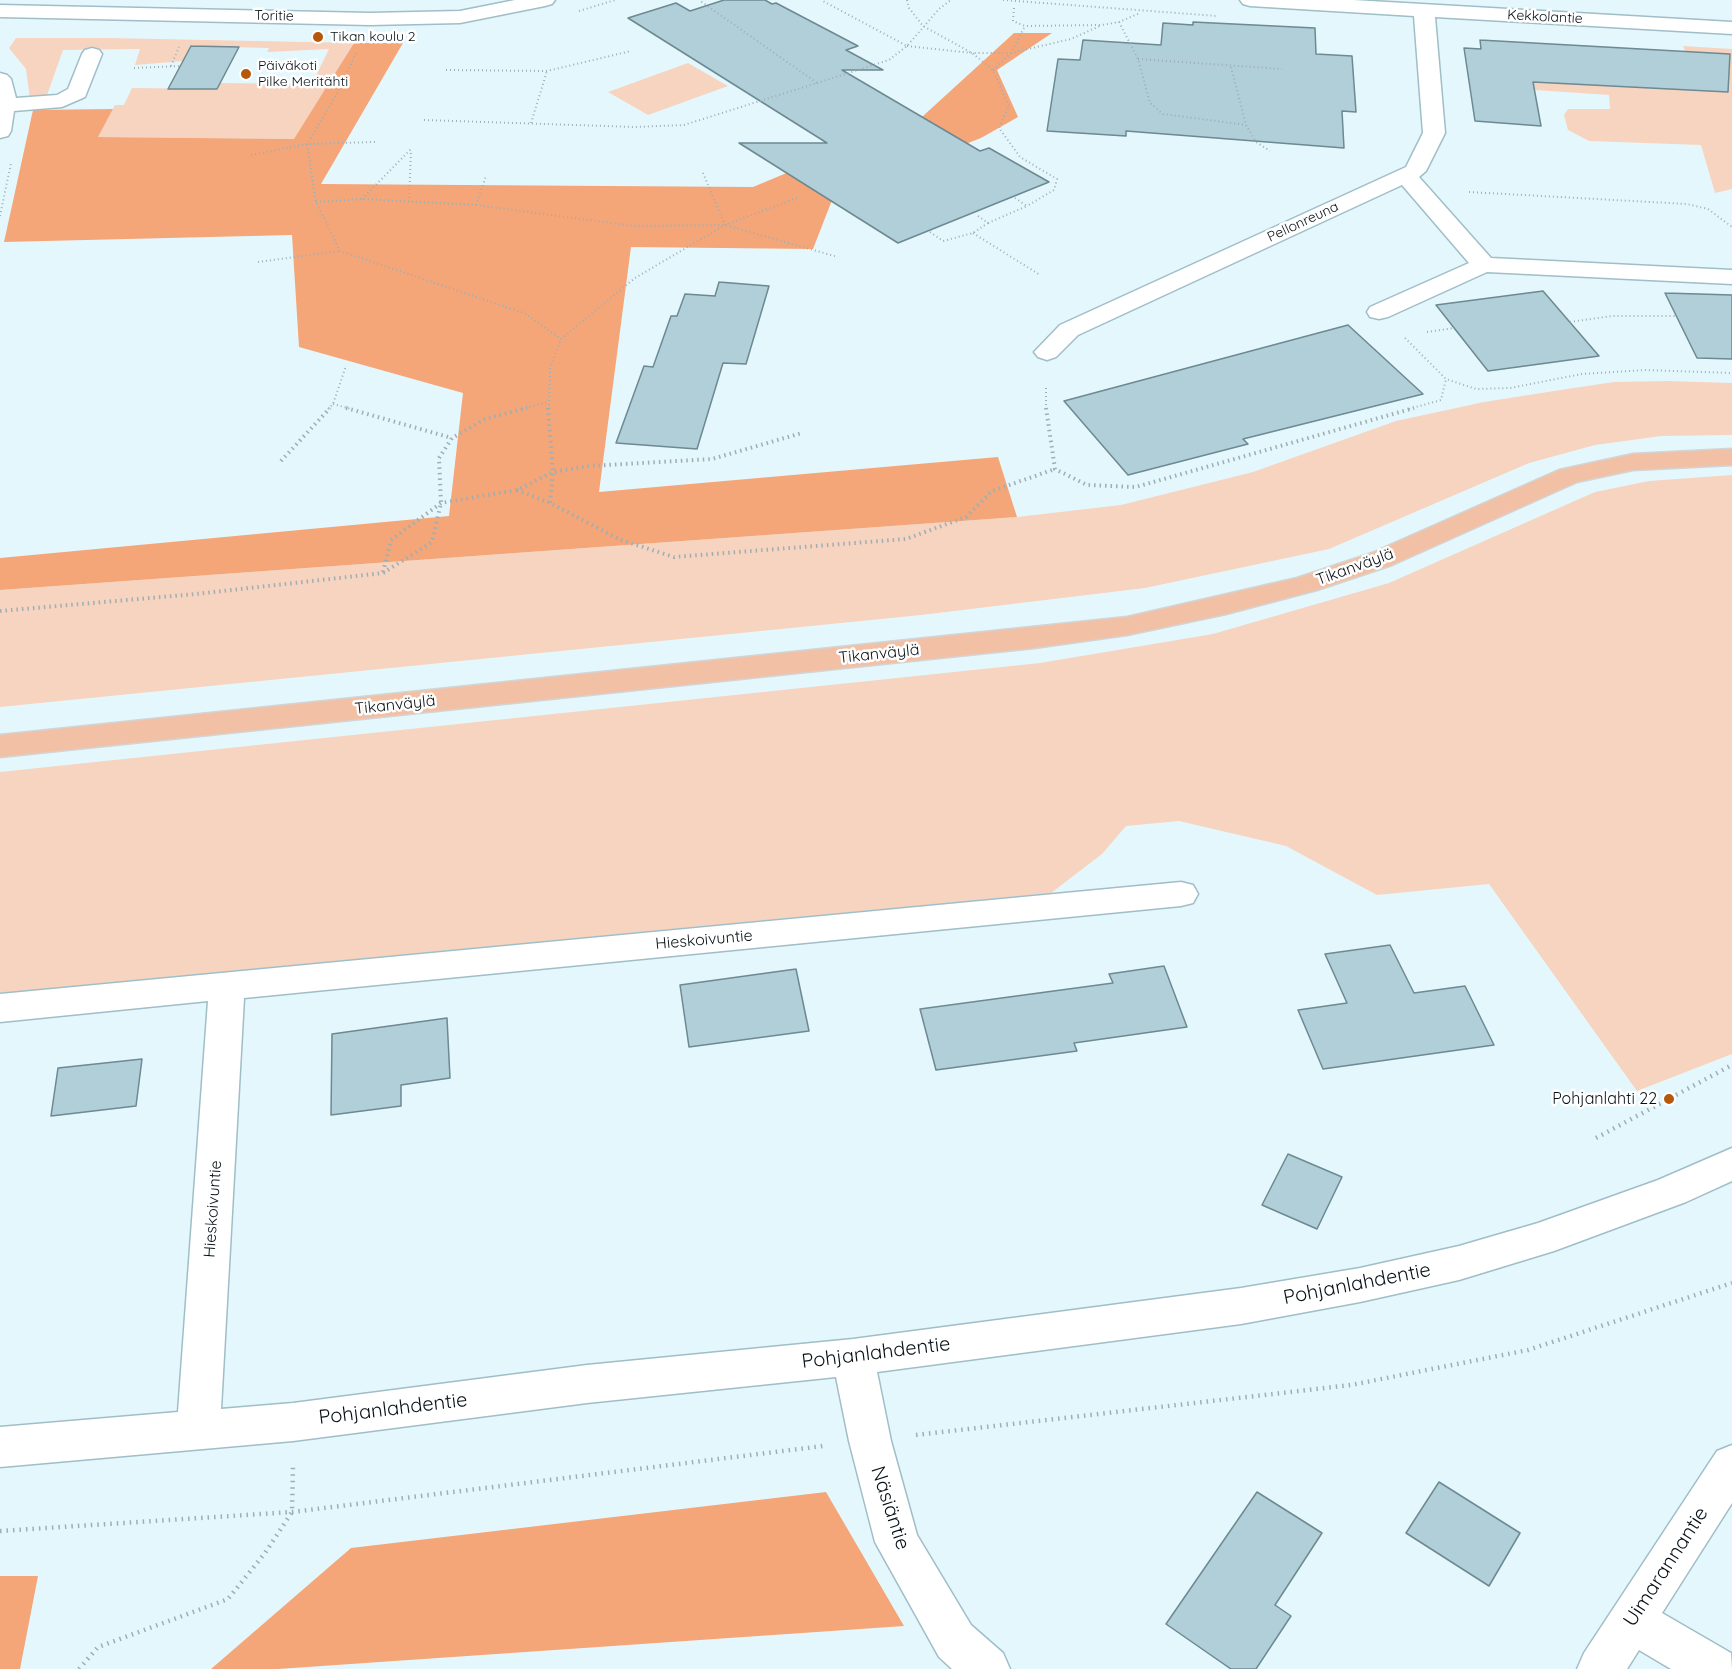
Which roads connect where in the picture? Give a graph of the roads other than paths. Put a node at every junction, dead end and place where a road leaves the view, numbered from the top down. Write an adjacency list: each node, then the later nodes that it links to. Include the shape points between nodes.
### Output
1 (546, 0): 3 (street, Toritie, via 460,17 370,19)
2 (1250, 0): 4 (street, Kekkolantie)
3 (150, 7): 5 (street, Toritie)
4 (1424, 10): 6 (street, Kekkolantie, via 1651,14); 11 (street, Pellonreuna, via 1434,133)
5 (0, 11)
6 (1732, 28)
7 (92, 54): 9 (street, via 77,92 62,101)
8 (0, 79): 9 (street, via 6,94)
9 (5, 105): 10 (street)
10 (0, 131)
11 (1412, 182): 12 (street); 15 (street, Pellonreuna, via 1069,330)
12 (1484, 265): 13 (street); 14 (street)
13 (1732, 277)
14 (1379, 312)
15 (1047, 352)
16 (1732, 457): 17 (main road, Tikanväylä, via 1633,462 1569,476 1382,559 1287,589 1127,626)
17 (0, 746)
18 (1181, 894): 19 (street, Hieskoivuntie)
19 (227, 986): 20 (street, Hieskoivuntie); 23 (street, Hieskoivuntie)
20 (0, 1008)
21 (1732, 1164): 22 (street, Pohjanlahdentie, via 1672,1191 1540,1239 1360,1286 1241,1306)
22 (853, 1357): 23 (street, Pohjanlahdentie, via 587,1384); 27 (street, Näsiäntie, via 897,1542 955,1641)
23 (198, 1432): 24 (street, Pohjanlahdentie)
24 (0, 1447)
25 (1732, 1465): 26 (street, Uimarannantie)
26 (1631, 1620): 28 (street, Uimarannantie); 29 (street)
27 (987, 1669)
28 (1600, 1669)
29 (1715, 1669)

